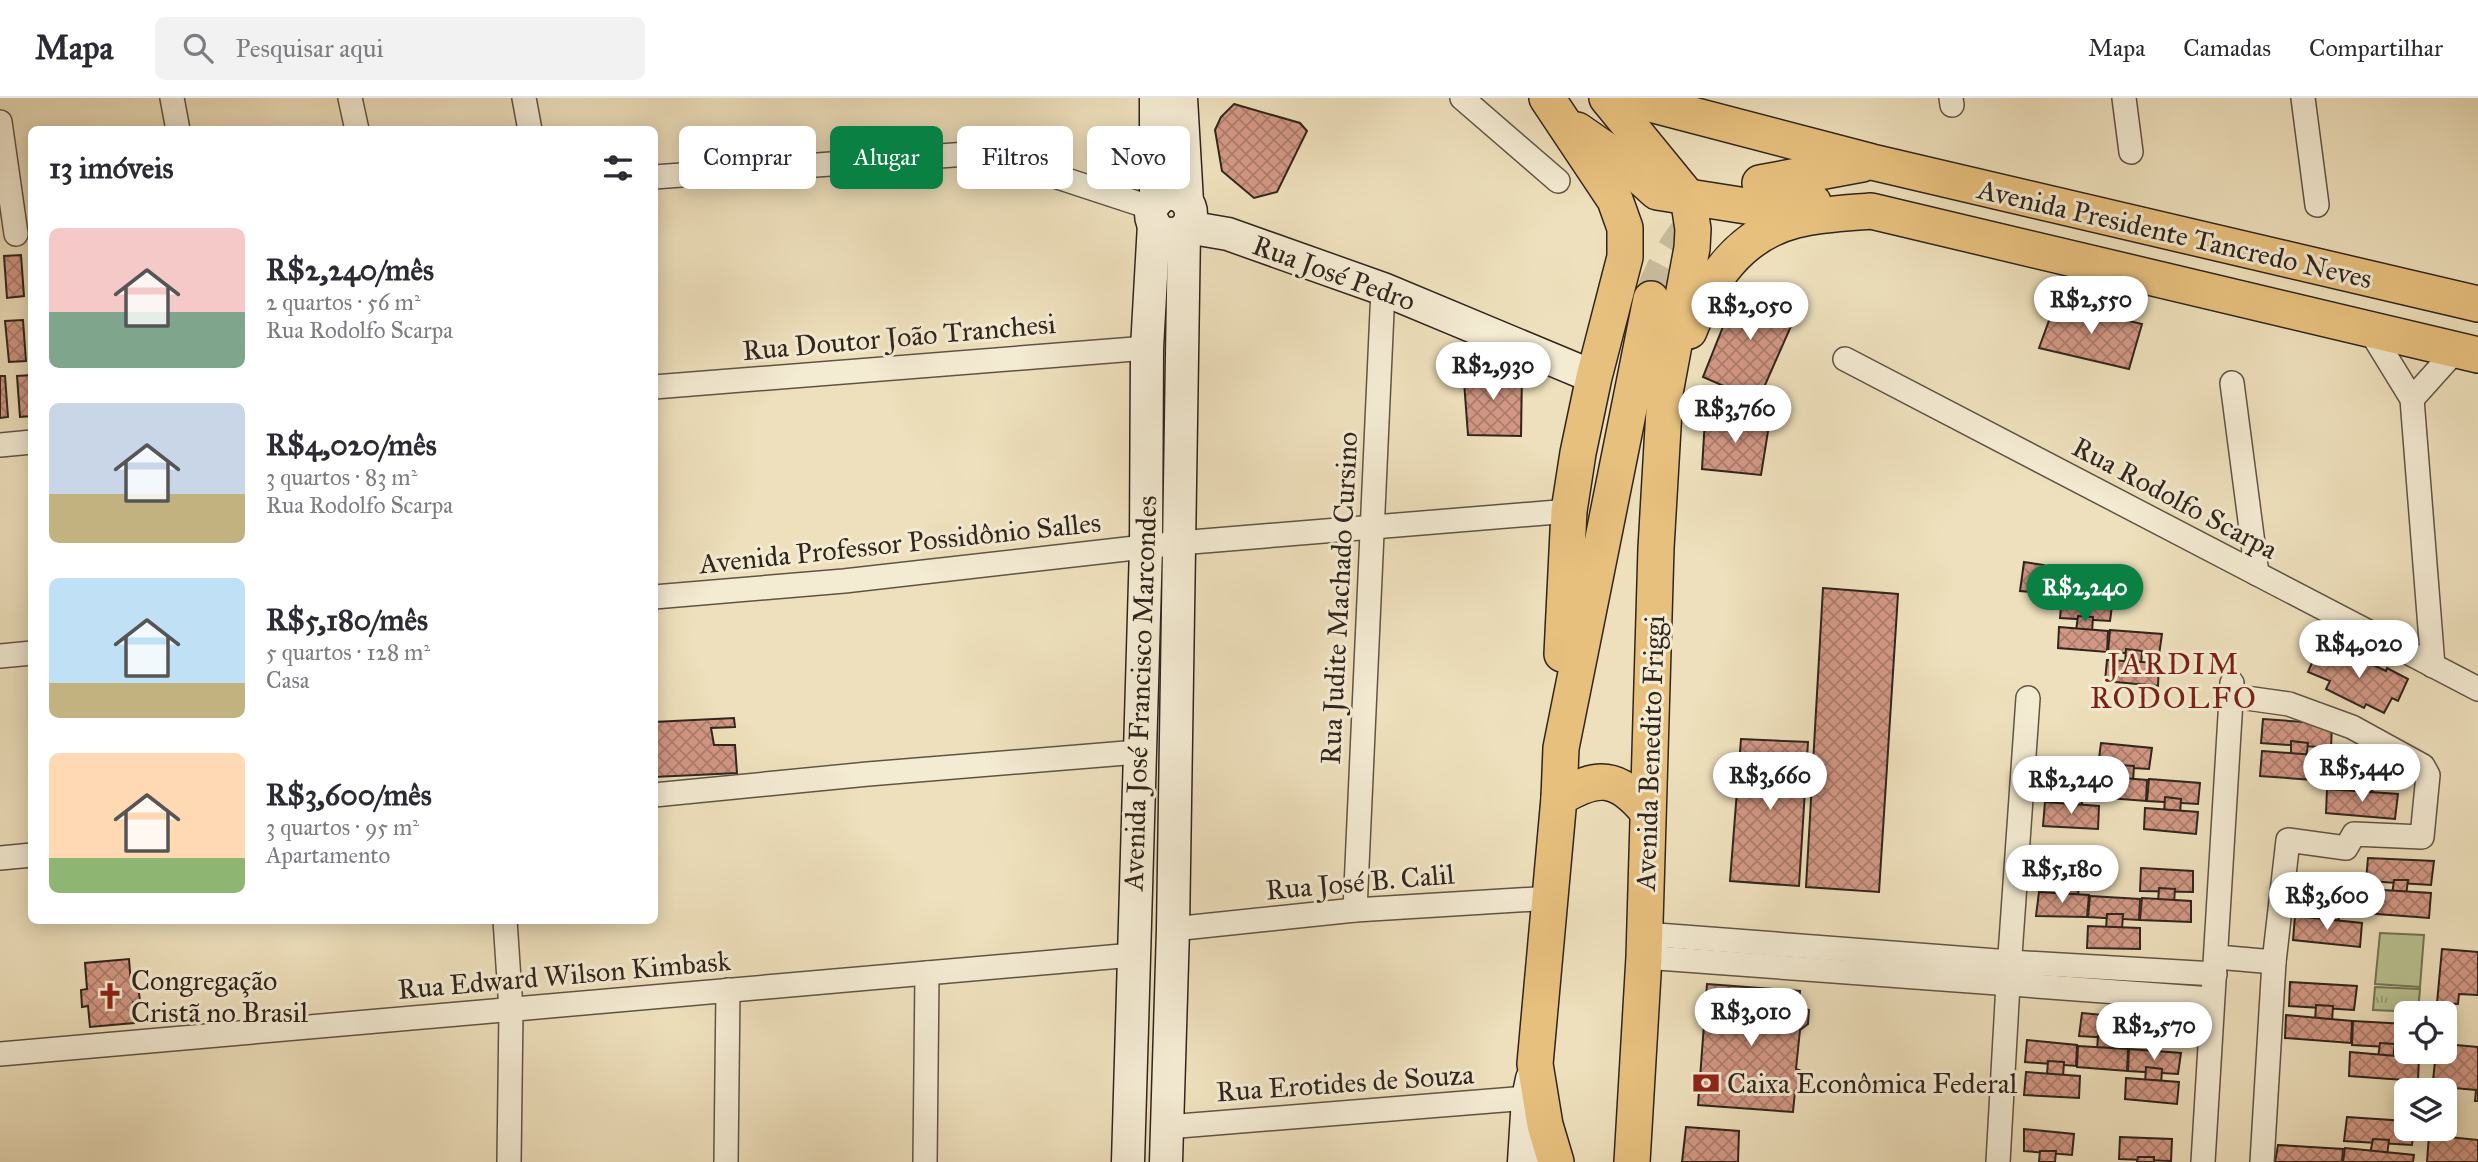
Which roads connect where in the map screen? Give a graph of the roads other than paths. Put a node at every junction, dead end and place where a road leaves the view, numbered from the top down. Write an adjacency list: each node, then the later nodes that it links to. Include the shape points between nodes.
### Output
1 (172, 98): 13 (street)
2 (350, 98): 14 (street)
3 (524, 98): 15 (street)
4 (1156, 98): 23 (street, Avenida José Francisco Marcondes)
5 (1181, 98): 25 (street, Avenida José Francisco Marcondes)
6 (1462, 98): 19 (street)
7 (1607, 98): 21 (main road)
8 (1638, 98): 17 (main road, Avenida Presidente Tancredo Neves)
9 (2124, 98): 16 (street)
10 (2303, 98): 22 (street)
11 (1555, 109): 21 (main road, via 1657,192); 34 (main road, via 1615,200 1625,228 1625,257)
12 (0, 122): 26 (street)
13 (177, 126)
14 (356, 126)
15 (529, 126)
16 (2131, 152)
17 (1872, 162): 20 (main road, Avenida Presidente Tancredo Neves); 29 (main road, Avenida Presidente Tancredo Neves)
18 (658, 177): 23 (street, via 967,154 1015,163)
19 (1558, 181)
20 (1760, 183)
21 (1688, 197): 24 (main road, via 1746,206 1825,202); 37 (main road, via 1692,248)
22 (2317, 205)
23 (1154, 211): 25 (street, via 1165,233 1173,234); 31 (street, Avenida José Francisco Marcondes)
24 (1871, 211): 30 (main road, Avenida Presidente Tancredo Neves); 37 (main road, Avenida Presidente Tancredo Neves, via 1797,220 1766,230 1742,248 1714,279)
25 (1187, 217): 27 (street, Rua José Pedro); 43 (street, Avenida José Francisco Marcondes)
26 (16, 234)
27 (1383, 289): 34 (street, Rua José Pedro); 42 (street, Rua Judite Machado Cursino)
28 (1651, 299): 52 (main road)
29 (2478, 304)
30 (2369, 329): 32 (main road, Avenida Presidente Tancredo Neves); 38 (street)
31 (1147, 348): 36 (street, Rua Doutor João Tranchesi); 44 (street, Avenida José Francisco Marcondes)
32 (2467, 352): 38 (street)
33 (1845, 359): 45 (street, Rua Rodolfo Scarpa)
34 (1594, 377): 41 (main road)
35 (2232, 383): 45 (street)
36 (658, 387)
37 (1665, 393): 56 (main road, Avenida Benedito Friggi)
38 (2412, 399): 49 (street)
39 (28, 442): 40 (street)
40 (0, 445)
41 (1569, 511): 42 (street, Avenida Professor Possidônio Salles); 52 (main road)
42 (1372, 527): 43 (street, Avenida Professor Possidônio Salles); 60 (street, Rua Judite Machado Cursino)
43 (1178, 543): 44 (street, Avenida Professor Possidônio Salles); 62 (street, Avenida José Francisco Marcondes)
44 (1146, 547): 46 (street, Avenida Professor Possidônio Salles, via 844,582); 53 (street, Avenida José Francisco Marcondes)
45 (2256, 574): 49 (street, Rua Rodolfo Scarpa)
46 (658, 597)
47 (28, 653): 48 (street)
48 (0, 656)
49 (2433, 666): 50 (street, Rua Rodolfo Scarpa)
50 (2478, 690)
51 (2028, 698): 68 (street)
52 (1561, 748): 55 (main road)
53 (1138, 752): 54 (street); 64 (street, Avenida José Francisco Marcondes)
54 (658, 795)
55 (1559, 798): 56 (main road, via 1600,780 1634,795); 59 (main road)
56 (1647, 811): 63 (main road, Avenida Benedito Friggi)
57 (28, 855): 58 (street)
58 (0, 858)
59 (1551, 898): 60 (street, Rua José B. Calil); 73 (main road)
60 (1355, 910): 62 (street, Rua José B. Calil)
61 (505, 924): 71 (street)
62 (1173, 929): 75 (street, Avenida José Francisco Marcondes)
63 (1644, 945): 68 (street); 83 (main road, Avenida Benedito Friggi)
64 (1133, 955): 67 (street, Rua Edward Wilson Kimbask); 79 (street, Avenida José Francisco Marcondes)
65 (2274, 962): 66 (street); 66 (street, via 2288,840 2346,848 2354,834 2422,837 2428,775 2423,766 2352,727 2232,689); 86 (street)
66 (2216, 965): 68 (street); 70 (street)
67 (927, 973): 69 (street, Rua Edward Wilson Kimbask); 78 (street)
68 (2009, 973): 70 (street); 84 (street)
69 (728, 990): 71 (street, Rua Edward Wilson Kimbask); 77 (street)
70 (2212, 999): 85 (street)
71 (511, 1010): 72 (street, Rua Edward Wilson Kimbask); 76 (street)
72 (0, 1054)
73 (1535, 1064): 74 (street); 82 (main road)
74 (1528, 1098): 75 (street, Rua Erotides de Souza); 81 (street)
75 (1167, 1126): 80 (street, Avenida José Francisco Marcondes)
76 (509, 1162)
77 (726, 1162)
78 (925, 1162)
79 (1128, 1162)
80 (1166, 1162)
81 (1524, 1162)
82 (1556, 1162)
83 (1632, 1162)
84 (1998, 1162)
85 (2203, 1162)
86 (2262, 1162)

